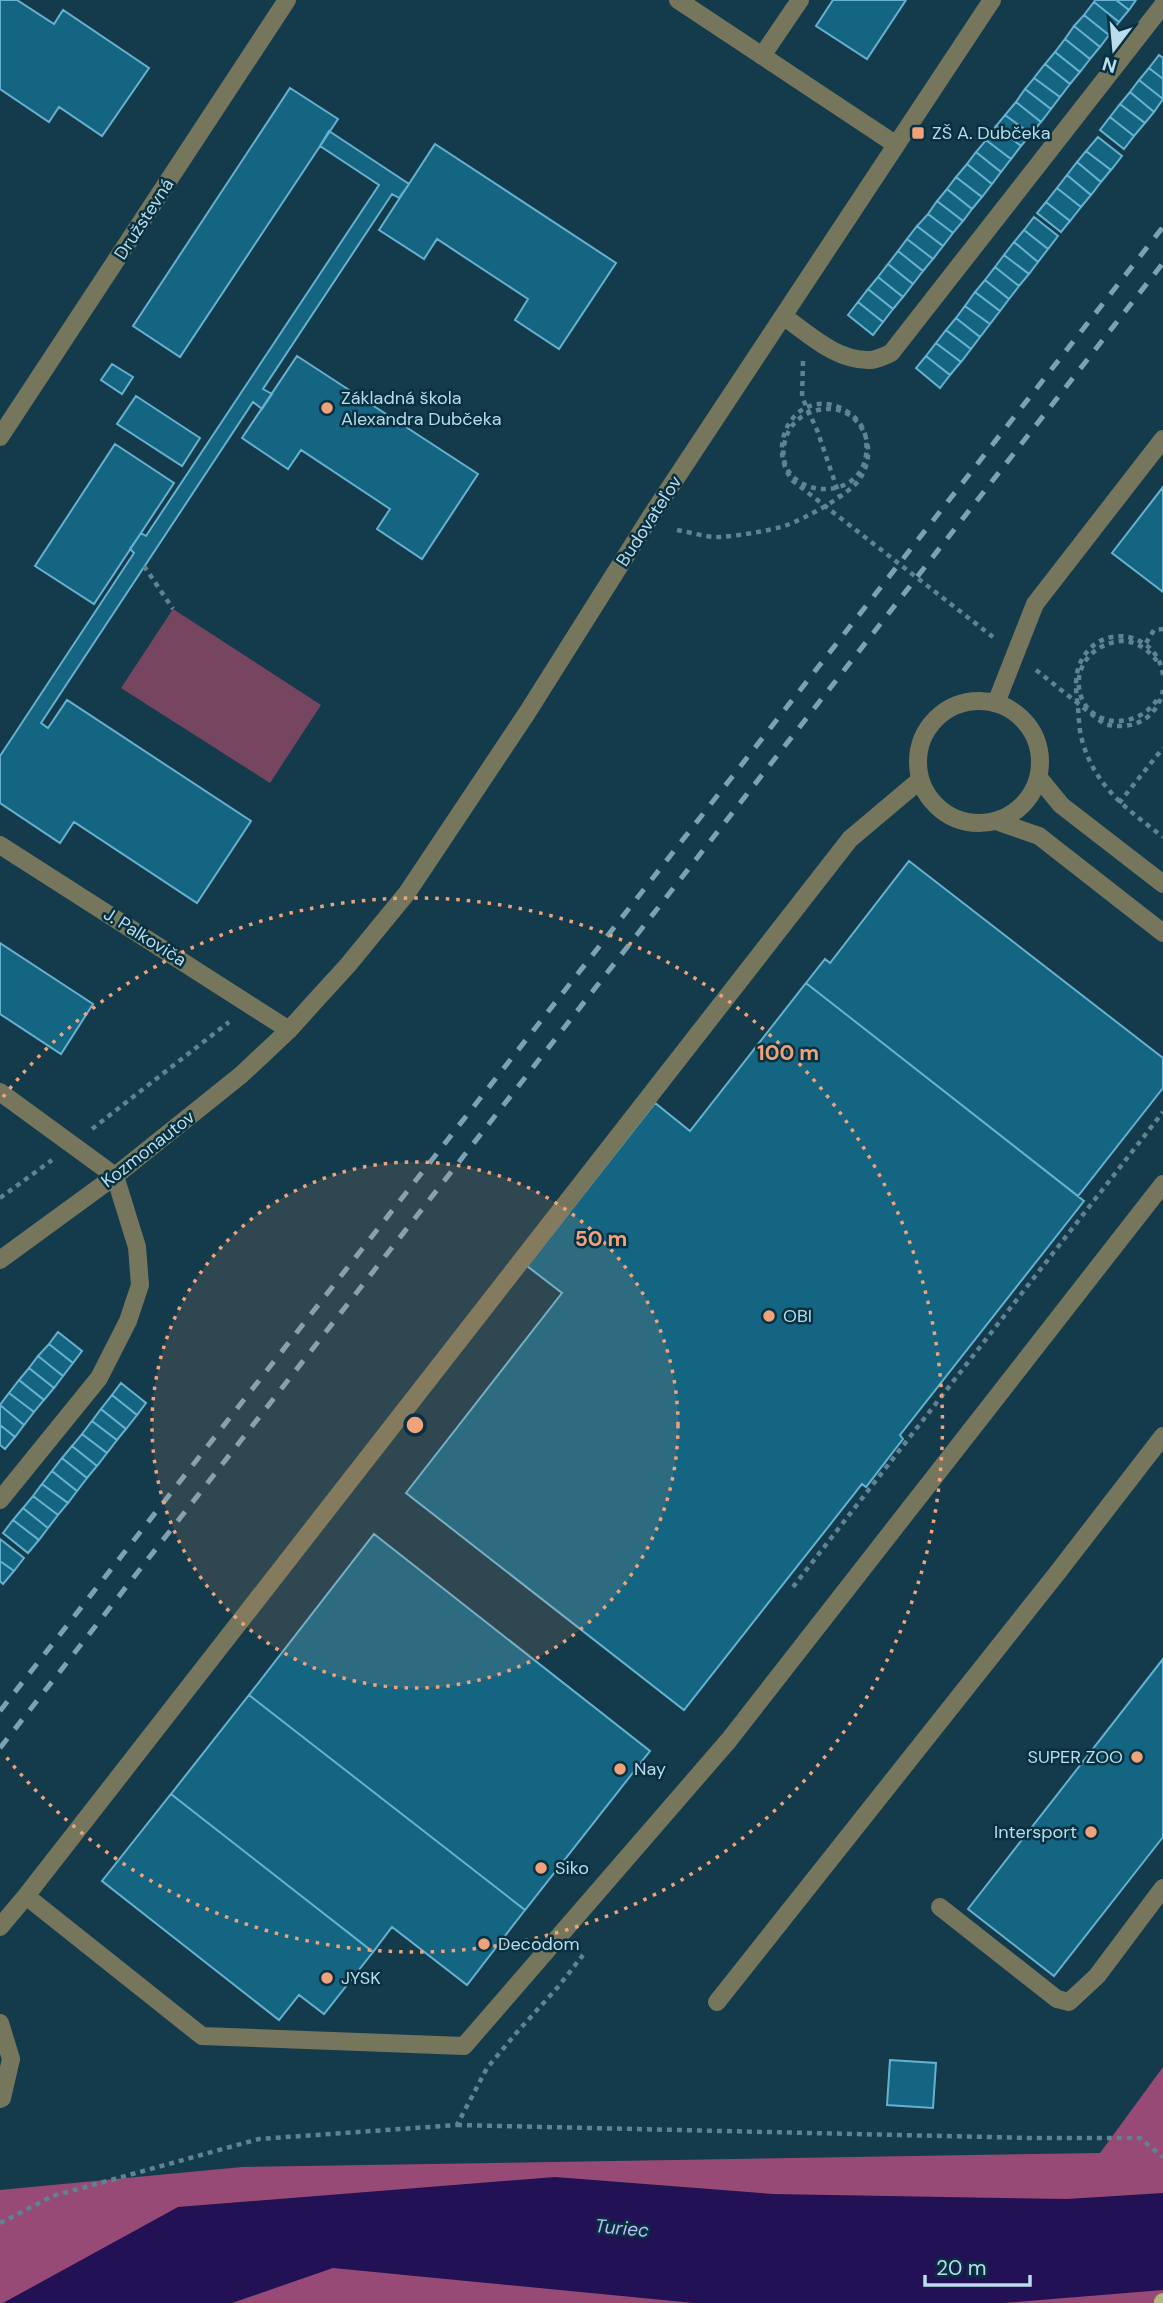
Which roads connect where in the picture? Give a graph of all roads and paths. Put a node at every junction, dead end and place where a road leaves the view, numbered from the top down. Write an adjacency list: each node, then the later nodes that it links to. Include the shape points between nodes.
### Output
1 (287, 0): 10 (street, Družstevná)
2 (678, 0): 6 (street)
3 (800, 0): 6 (street)
4 (992, 0): 7 (street, Budovateľov)
5 (1163, 5): 9 (street, via 891,353 872,360 850,358)
6 (762, 56): 7 (street)
7 (895, 144): 8 (street, Budovateľov)
8 (783, 316): 9 (street); 33 (street, Budovateľov, via 407,892)
9 (809, 334): 12 (path, via 803,347 802,397)
10 (0, 437)
11 (1163, 439): 22 (street, via 1035,604)
12 (840, 497): 13 (path, via 786,526 716,537); 17 (path, via 867,466 869,453 867,439 861,426 851,416 825,408 810,411 798,419 783,444 788,473 804,486 821,491 848,484 858,474 865,462 867,448 866,435 859,422 849,412 837,406 809,407 796,415 782,440 780,455 785,471 793,481)
13 (677, 530)
14 (144, 566): 15 (path)
15 (173, 609)
16 (1163, 629): 18 (path, via 1154,630)
17 (997, 640)
18 (1146, 643): 20 (path, via 1156,653); 26 (path, via 1119,635 1105,638 1083,657 1077,672 1082,740 1100,781)
19 (1029, 665): 21 (path, via 1104,724 1118,727 1144,720 1154,711)
20 (1163, 679): 20 (path, via 1161,693 1144,715 1118,721 1092,711 1078,681 1083,663 1093,651 1120,641 1146,649 1156,659)
21 (1163, 690)
22 (996, 703): 24 (street, via 1010,709 1032,732 1040,754); 25 (street, via 963,703 935,719 919,748)
23 (1163, 748): 26 (path)
24 (1039, 778): 27 (street, via 1023,805); 30 (street, via 1061,805)
25 (920, 780): 27 (street, via 937,807 950,816 980,824); 45 (street, via 850,839)
26 (1119, 803): 28 (path)
27 (996, 821): 31 (street, via 1039,836)
28 (1163, 837)
29 (0, 845): 33 (street, J. Palkoviča)
30 (1163, 884)
31 (1163, 933)
32 (232, 1020): 36 (path)
33 (289, 1030): 37 (street, Kozmonautov, via 241,1075)
34 (0, 1092): 36 (street)
35 (1163, 1112): 43 (path)
36 (73, 1145): 37 (street); 39 (path)
37 (115, 1176): 40 (street, Kozmonautov); 42 (street, via 136,1247 140,1285 132,1309 99,1378)
38 (1163, 1184): 45 (street, via 729,1740 464,2046 202,2036)
39 (0, 1198)
40 (0, 1260)
41 (1163, 1436): 49 (street)
42 (0, 1500)
43 (793, 1587)
44 (1163, 1888): 46 (street, via 1097,1976 1069,2001 1057,1999)
45 (26, 1896): 47 (street)
46 (940, 1907)
47 (0, 1927)
48 (583, 1955): 52 (path, via 487,2068)
49 (717, 2002)
50 (0, 2023): 51 (street, via 11,2059)
51 (0, 2099)
52 (457, 2125): 53 (path, via 1140,2138); 54 (path, via 259,2139 53,2196)
53 (1163, 2157)
54 (0, 2224)

